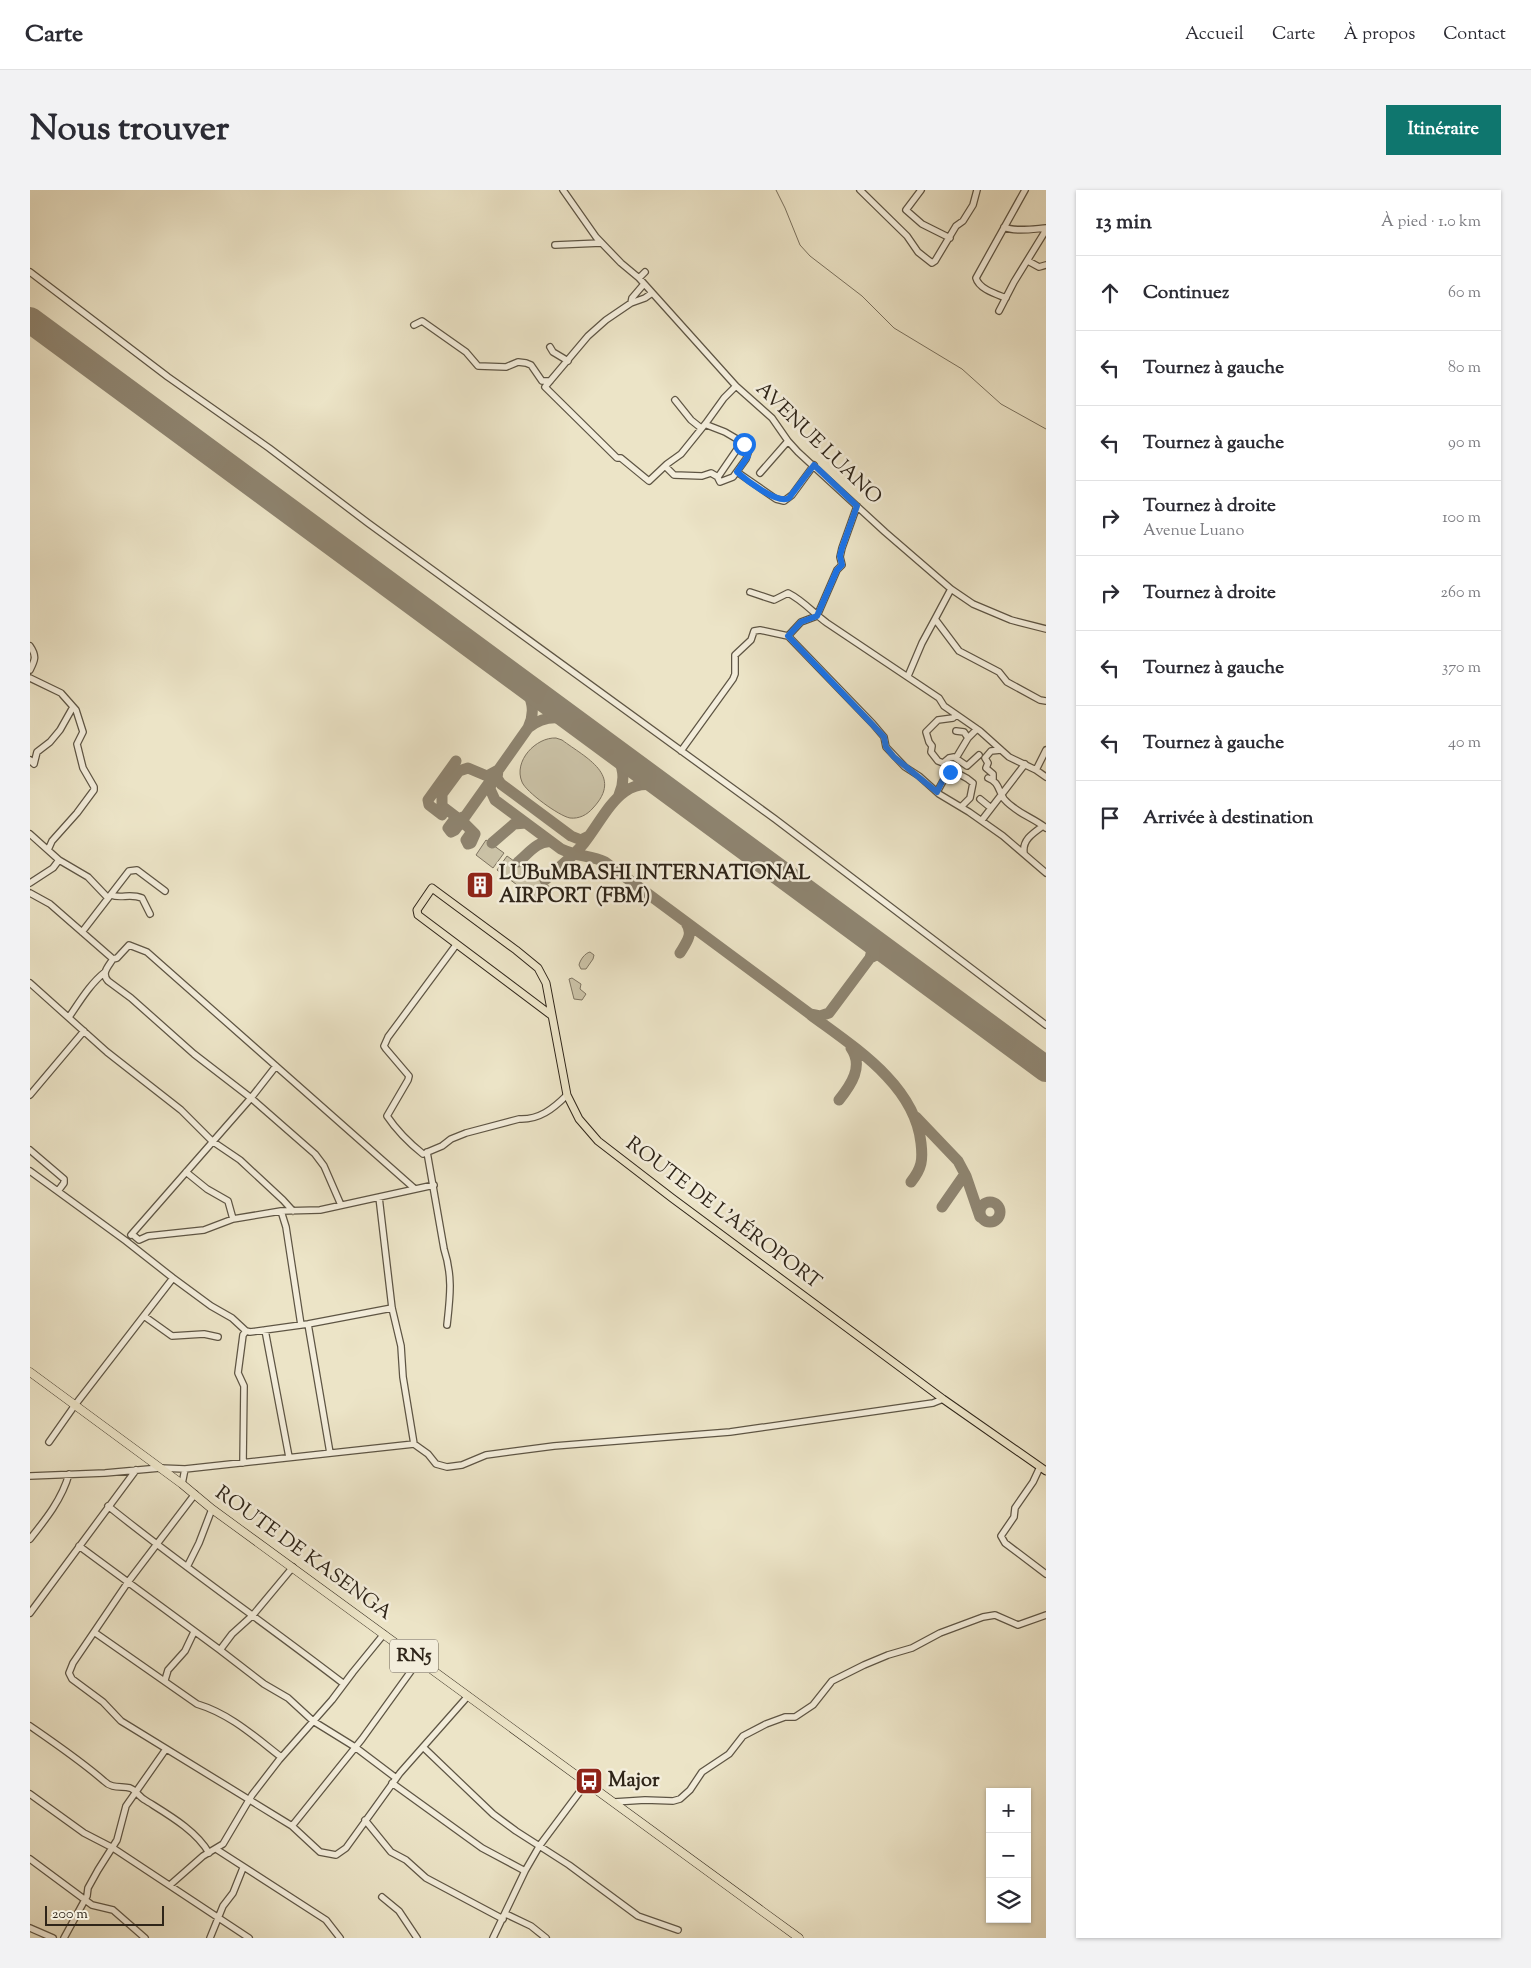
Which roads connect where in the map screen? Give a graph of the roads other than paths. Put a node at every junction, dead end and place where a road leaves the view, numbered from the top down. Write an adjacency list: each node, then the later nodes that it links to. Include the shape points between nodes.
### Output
1 (564, 190): 9 (street, AVENUE LUANO)
2 (860, 190): 8 (street, via 932,263)
3 (921, 190): 8 (street, via 906,210 922,224)
4 (977, 190): 8 (street, via 964,221 956,226)
5 (1025, 190): 6 (street)
6 (1004, 227): 7 (street, via 1014,231); 18 (street, via 976,281)
7 (1046, 229): 11 (street)
8 (950, 238)
9 (602, 243): 10 (street); 15 (street, AVENUE LUANO)
10 (555, 245)
11 (1028, 261): 12 (street); 18 (street)
12 (1046, 265)
13 (30, 272): 56 (street, via 168,377)
14 (646, 272): 15 (street)
15 (639, 278): 16 (street, AVENUE LUANO)
16 (644, 284): 17 (street, AVENUE LUANO); 19 (street)
17 (652, 293): 19 (street); 25 (street, AVENUE LUANO)
18 (1006, 298): 20 (street)
19 (631, 303): 23 (street, via 592,332)
20 (999, 311)
21 (414, 325): 24 (street, via 422,321 429,325 466,352 478,366 506,367 526,363 542,381)
22 (550, 347): 23 (street)
23 (568, 361): 24 (street)
24 (550, 381): 32 (street, via 545,387 548,391 617,458 649,482)
25 (736, 386): 27 (street); 29 (street, AVENUE LUANO, via 772,418)
26 (675, 400): 28 (street)
27 (706, 423): 28 (street); 30 (street)
28 (701, 428): 32 (street, via 682,454)
29 (788, 440): 31 (street, AVENUE LUANO); 34 (street)
30 (742, 442): 33 (street, via 748,448 748,456); 35 (street)
31 (814, 465): 33 (street, via 784,501 758,488); 36 (street, AVENUE LUANO)
32 (665, 466): 35 (street, via 674,475 702,476 711,473)
33 (737, 472): 35 (street, via 723,481 719,482)
34 (760, 473)
35 (718, 478)
36 (857, 506): 37 (street, AVENUE LUANO); 39 (street, via 842,548 842,565)
37 (951, 589): 40 (street); 41 (street, AVENUE LUANO, via 972,604 1011,620)
38 (750, 592): 39 (street, via 774,600 788,593 804,602)
39 (817, 616): 42 (street, via 801,622); 45 (street)
40 (935, 619): 45 (street); 47 (street, via 959,651)
41 (1046, 629)
42 (788, 636): 56 (street, via 760,630 754,632 735,655 733,678); 64 (street, via 884,737 886,747 894,757)
43 (30, 646): 44 (street, via 36,660)
44 (30, 670)
45 (908, 676): 49 (street)
46 (30, 678): 48 (street, via 61,693)
47 (1046, 701)
48 (73, 707): 60 (street, via 60,730 37,752 34,764); 72 (street, via 82,727 77,744 83,768 94,790)
49 (956, 715): 50 (street); 59 (street, via 938,720 926,733 932,745 931,752 938,761 943,763 949,758)
50 (977, 730): 52 (street); 53 (street)
51 (956, 731): 52 (street, via 964,732)
52 (968, 738): 59 (street)
53 (991, 740): 54 (street); 57 (street)
54 (1001, 750): 57 (street); 61 (street, via 1009,758)
55 (1046, 750): 62 (street)
56 (681, 751): 88 (street)
57 (989, 752): 65 (street, via 985,768 994,775 991,779)
58 (979, 755): 59 (street, via 967,766)
59 (956, 758)
60 (30, 760)
61 (1025, 764): 62 (street); 65 (street)
62 (1036, 770): 63 (street)
63 (1046, 777)
64 (937, 792): 67 (street); 67 (street, via 948,772 963,776 973,784 970,798)
65 (1002, 793): 68 (street); 70 (street, via 1014,809)
66 (980, 799): 68 (street)
67 (961, 807): 69 (street)
68 (991, 808): 69 (street)
69 (982, 820): 73 (street)
70 (1044, 827): 73 (street, via 1030,834)
71 (30, 834): 72 (street)
72 (48, 850): 74 (street)
73 (1024, 853): 75 (street)
74 (60, 860): 76 (street, via 54,868); 79 (street, via 88,877)
75 (1046, 873)
76 (30, 882)
77 (165, 891): 79 (street, via 133,870)
78 (30, 893): 81 (street, via 50,904)
79 (110, 896): 80 (street, via 138,896 145,901); 81 (street)
80 (150, 914)
81 (82, 932): 83 (street)
82 (456, 945): 86 (main road); 86 (main road, ROUTE DE L'AÉROPORT, via 418,915 416,910 433,888 538,968 546,983); 96 (street, via 384,1046 409,1078 387,1116 404,1139 423,1154)
83 (113, 959): 84 (street); 90 (street, via 128,945 147,952)
84 (104, 972): 87 (street); 93 (street, via 108,981)
85 (30, 983): 87 (street)
86 (551, 1015): 92 (main road, ROUTE DE L'AÉROPORT)
87 (68, 1017): 89 (street)
88 (1046, 1025)
89 (84, 1031): 91 (street); 94 (street, via 181,1110)
90 (276, 1066): 93 (street); 100 (street)
91 (30, 1095)
92 (567, 1095): 96 (street, via 550,1112 466,1133); 119 (main road, ROUTE DE L'AÉROPORT, via 579,1119 598,1141)
93 (251, 1098): 94 (street); 103 (street, via 316,1154)
94 (212, 1141): 98 (street); 105 (street, via 240,1160)
95 (30, 1150): 101 (street, via 64,1179)
96 (427, 1152): 99 (street)
97 (30, 1171): 101 (street)
98 (186, 1172): 106 (street, via 228,1201); 107 (street)
99 (434, 1185): 100 (street); 114 (street, via 449,1269 451,1298)
100 (415, 1189): 102 (street)
101 (58, 1191): 108 (street)
102 (379, 1197): 103 (street); 110 (street)
103 (341, 1205): 105 (street)
104 (281, 1211): 105 (street); 106 (street); 113 (street)
105 (293, 1211)
106 (233, 1219): 107 (street, via 204,1230 148,1236 139,1240)
107 (132, 1234): 108 (street)
108 (126, 1241): 109 (street)
109 (173, 1278): 111 (street); 115 (street)
110 (392, 1308): 112 (street); 122 (street, via 401,1346)
111 (144, 1316): 117 (street, via 172,1336 204,1334); 120 (street)
112 (308, 1324): 113 (street); 123 (street)
113 (301, 1325): 116 (street)
114 (447, 1325)
115 (246, 1330): 116 (street); 125 (street, via 242,1335 238,1373 244,1386)
116 (265, 1330): 124 (street)
117 (218, 1337)
118 (30, 1372): 120 (highway, ROUTE DE KASENGA / RN5)
119 (943, 1398): 122 (street, via 933,1403 730,1432 495,1454 447,1467 436,1464); 128 (main road, ROUTE DE L'AÉROPORT)
120 (74, 1405): 121 (street); 126 (highway, ROUTE DE KASENGA / RN5)
121 (49, 1442)
122 (414, 1444): 123 (street)
123 (330, 1452): 124 (street)
124 (289, 1457): 125 (street)
125 (243, 1463): 127 (street)
126 (160, 1468): 127 (street); 129 (street); 132 (highway, ROUTE DE KASENGA / RN5)
127 (185, 1469): 132 (street)
128 (1043, 1469): 141 (street, via 1017,1504 1014,1517 1001,1536 1005,1543)
129 (136, 1470): 130 (street); 134 (street)
130 (68, 1474): 131 (street); 136 (street, via 64,1490)
131 (30, 1476)
132 (182, 1484): 133 (highway, ROUTE DE KASENGA / RN5)
133 (195, 1494): 135 (highway, ROUTE DE KASENGA / RN5); 137 (street)
134 (108, 1506): 137 (street); 138 (street)
135 (212, 1509): 139 (street); 140 (highway, ROUTE DE KASENGA / RN5)
136 (30, 1539)
137 (155, 1544): 139 (street); 142 (street)
138 (80, 1546): 142 (street); 143 (street)
139 (187, 1567): 144 (street)
140 (293, 1567): 144 (street); 148 (highway, ROUTE DE KASENGA / RN5)
141 (1046, 1574)
142 (128, 1582): 146 (street); 147 (street)
143 (31, 1611)
144 (253, 1614): 149 (street); 152 (street)
145 (1046, 1615): 166 (street, via 1018,1625 995,1615 982,1617 940,1632 912,1648 888,1655 832,1681 813,1705 796,1717 785,1717 743,1736 730,1754 702,1772 680,1799)
146 (94, 1632): 151 (street); 158 (street, via 73,1663 69,1673 72,1679 103,1702 121,1721)
147 (194, 1632): 149 (street); 151 (street, via 185,1652 168,1670)
148 (384, 1634): 150 (highway, ROUTE DE KASENGA / RN5); 152 (street)
149 (220, 1650): 154 (street, via 288,1698)
150 (419, 1660): 153 (highway, ROUTE DE KASENGA / RN5); 156 (street)
151 (165, 1680): 159 (street, via 197,1704 216,1710)
152 (344, 1684): 154 (street)
153 (468, 1696): 157 (street); 161 (highway, ROUTE DE KASENGA / RN5)
154 (313, 1721): 156 (street); 159 (street)
155 (30, 1726): 163 (street, via 84,1762 103,1781)
156 (355, 1747): 160 (street); 168 (street)
157 (423, 1747): 160 (street); 169 (street, via 493,1814)
158 (166, 1750): 163 (street); 165 (street)
159 (281, 1757): 165 (street)
160 (396, 1778): 162 (street)
161 (587, 1782): 166 (highway, ROUTE DE KASENGA / RN5); 169 (street)
162 (392, 1783): 167 (street); 175 (street, via 482,1848)
163 (135, 1792): 170 (street, via 122,1815); 172 (street, via 164,1814 181,1822)
164 (30, 1794): 170 (street, via 84,1833)
165 (250, 1801): 168 (street); 171 (street, via 226,1841)
166 (614, 1802): 192 (highway, ROUTE DE KASENGA / RN5)
167 (365, 1820): 168 (street, via 346,1848 336,1855 320,1852); 179 (street, via 391,1852 406,1860 426,1878)
168 (292, 1826)
169 (540, 1845): 175 (street); 182 (street, via 638,1916)
170 (113, 1848): 176 (street); 178 (street)
171 (216, 1849): 172 (street); 174 (street)
172 (209, 1853): 176 (street)
173 (30, 1859): 178 (street)
174 (243, 1868): 180 (street); 188 (street, via 326,1920)
175 (525, 1871): 179 (street)
176 (170, 1885): 180 (street)
177 (382, 1897): 189 (street, via 399,1911)
178 (84, 1899): 184 (street); 185 (street, via 92,1905 113,1910)
179 (505, 1917): 190 (street); 191 (street, via 531,1926)
180 (219, 1920): 186 (street); 187 (street)
181 (30, 1928): 183 (street)
182 (678, 1930)
183 (53, 1938)
184 (64, 1938)
185 (145, 1938)
186 (210, 1938)
187 (249, 1938)
188 (340, 1938)
189 (417, 1938)
190 (493, 1938)
191 (546, 1938)
192 (799, 1938)

